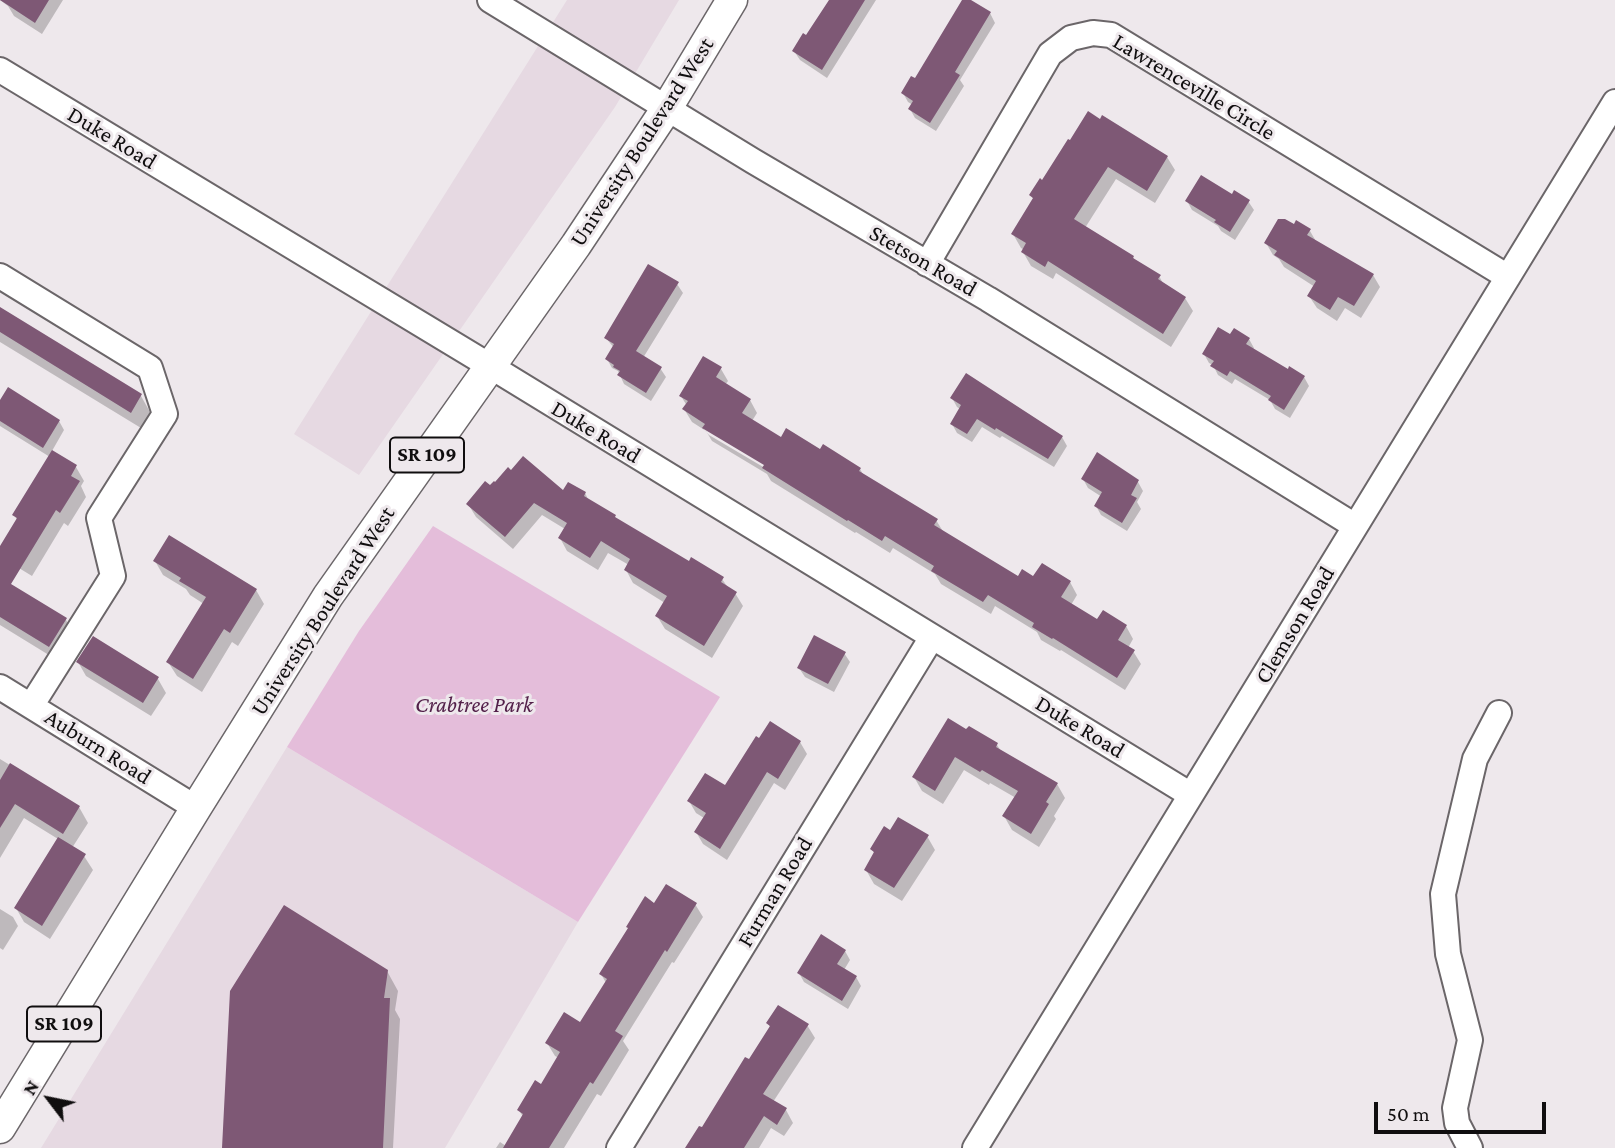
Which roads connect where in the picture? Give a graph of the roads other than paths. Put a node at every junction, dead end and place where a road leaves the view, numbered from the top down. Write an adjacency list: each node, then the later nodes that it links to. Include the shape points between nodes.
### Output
1 (490, 0): 5 (street, Stetson Road)
2 (732, 0): 5 (main road, University Boulevard West / SR 109)
3 (0, 70): 9 (street, Duke Road)
4 (1615, 102): 8 (street, Clemson Road)
5 (667, 107): 6 (street, Stetson Road); 9 (main road, University Boulevard West / SR 109)
6 (927, 264): 8 (street, Lawrenceville Circle, via 1050,54 1071,38 1093,33 1111,35); 10 (street, Stetson Road)
7 (0, 276): 13 (street, via 150,369 165,414 99,518 113,576)
8 (1508, 277): 10 (street, Clemson Road)
9 (489, 366): 11 (street, Duke Road); 16 (main road, University Boulevard West / SR 109, via 328,596)
10 (1354, 526): 15 (street, Clemson Road)
11 (932, 637): 15 (street, Duke Road); 18 (street, Furman Road)
12 (0, 687): 13 (street, Auburn Road)
13 (31, 706): 16 (street, Auburn Road)
14 (1499, 713): 20 (street, via 1475,759 1443,894 1448,954 1470,1040 1455,1108 1457,1124)
15 (1191, 795): 19 (street, Clemson Road)
16 (196, 808): 17 (main road, University Boulevard West / SR 109)
17 (0, 1128)
18 (619, 1148)
19 (975, 1148)
20 (1470, 1148)

